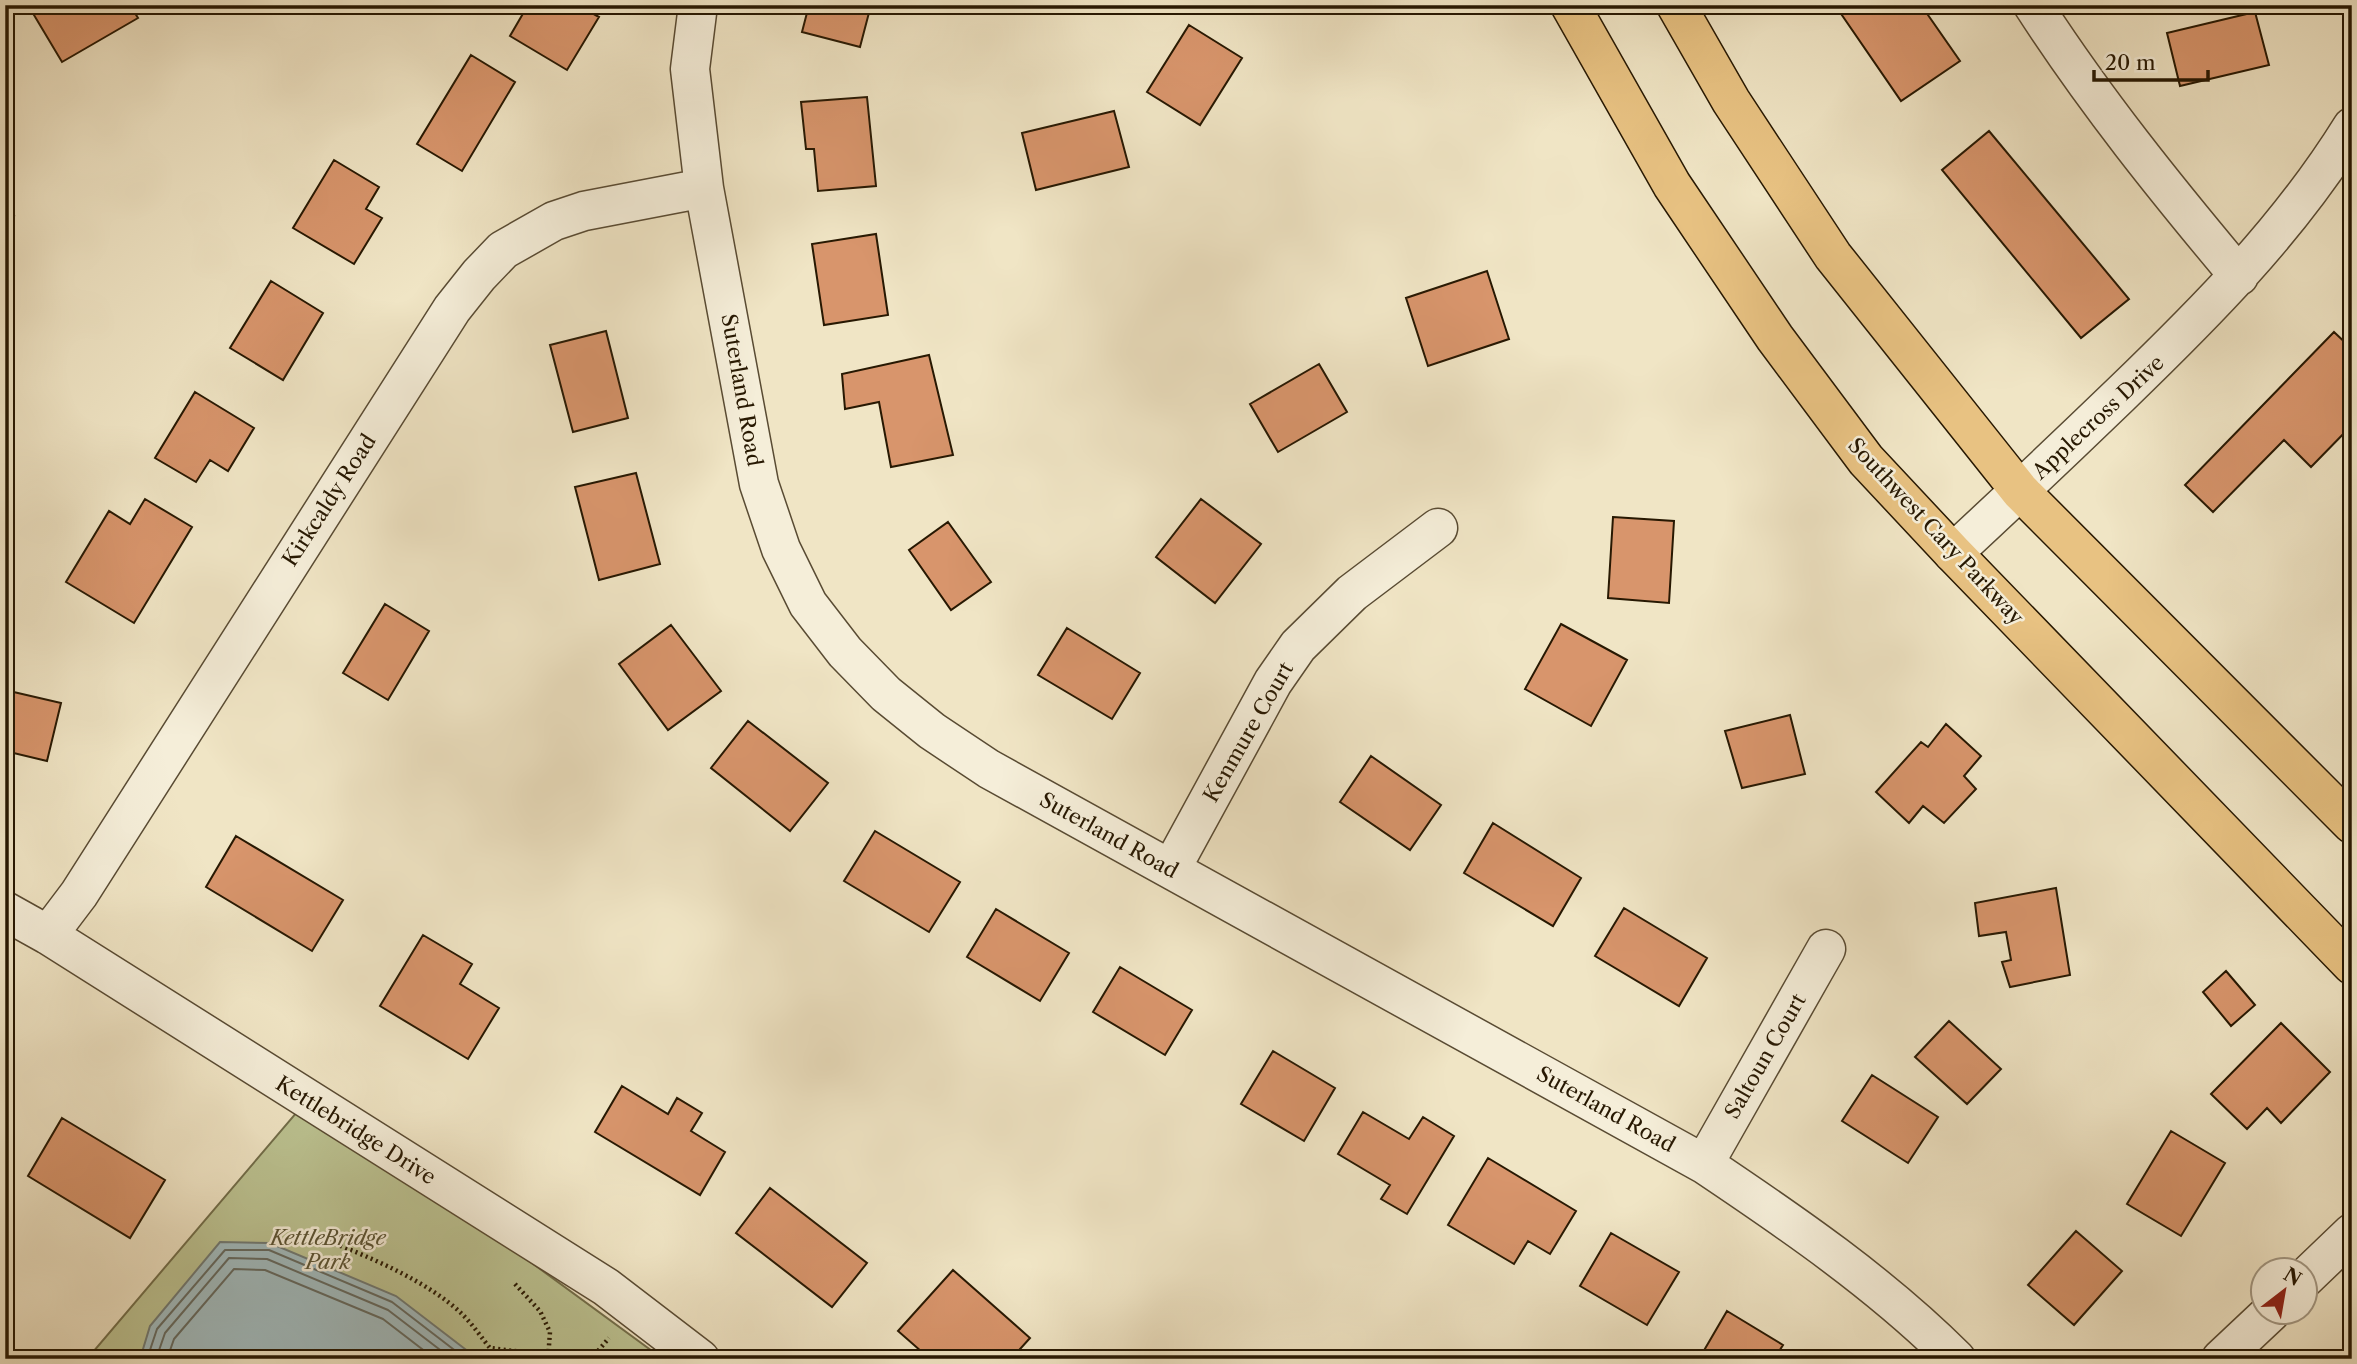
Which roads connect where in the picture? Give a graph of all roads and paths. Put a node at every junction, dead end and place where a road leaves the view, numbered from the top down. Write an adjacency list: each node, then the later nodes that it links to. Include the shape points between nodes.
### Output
1 (698, 5): 6 (street, Suterland Road, via 691,69)
2 (1570, 5): 10 (main road, Southwest Cary Parkway, via 1672,185 1775,338 1866,460)
3 (1676, 5): 8 (main road, via 1731,101 1833,256)
4 (2033, 5): 7 (street, via 2106,112)
5 (2352, 127): 7 (street, Applecross Drive)
6 (704, 188): 12 (street, Suterland Road, via 759,484 781,549 808,604 845,653 932,731 989,769); 14 (street, Kirkcaldy Road, via 554,221 503,250 479,275 452,309 79,894)
7 (2239, 276): 8 (street, Applecross Drive, via 2180,339)
8 (2020, 491): 10 (street, Applecross Drive); 11 (main road)
9 (1438, 528): 12 (street, Kenmure Court, via 1352,593 1298,646 1273,681)
10 (1953, 553): 16 (main road, Southwest Cary Parkway)
11 (2352, 824)
12 (1171, 869): 17 (street, Suterland Road)
13 (5, 911): 14 (street, Kettlebridge Drive)
14 (48, 935): 25 (street, Kettlebridge Drive, via 606,1287)
15 (1826, 949): 17 (street, Saltoun Court)
16 (2352, 965)
17 (1704, 1164): 26 (street, Suterland Road, via 1868,1281)
18 (2352, 1233): 20 (street)
19 (330, 1242): 24 (path, via 370,1257 430,1291 461,1313 490,1348)
20 (2318, 1266)
21 (515, 1284): 24 (path, via 540,1311 550,1332)
22 (2260, 1326): 23 (street)
23 (2239, 1353)
24 (546, 1359)
25 (700, 1359)
26 (1956, 1359)

